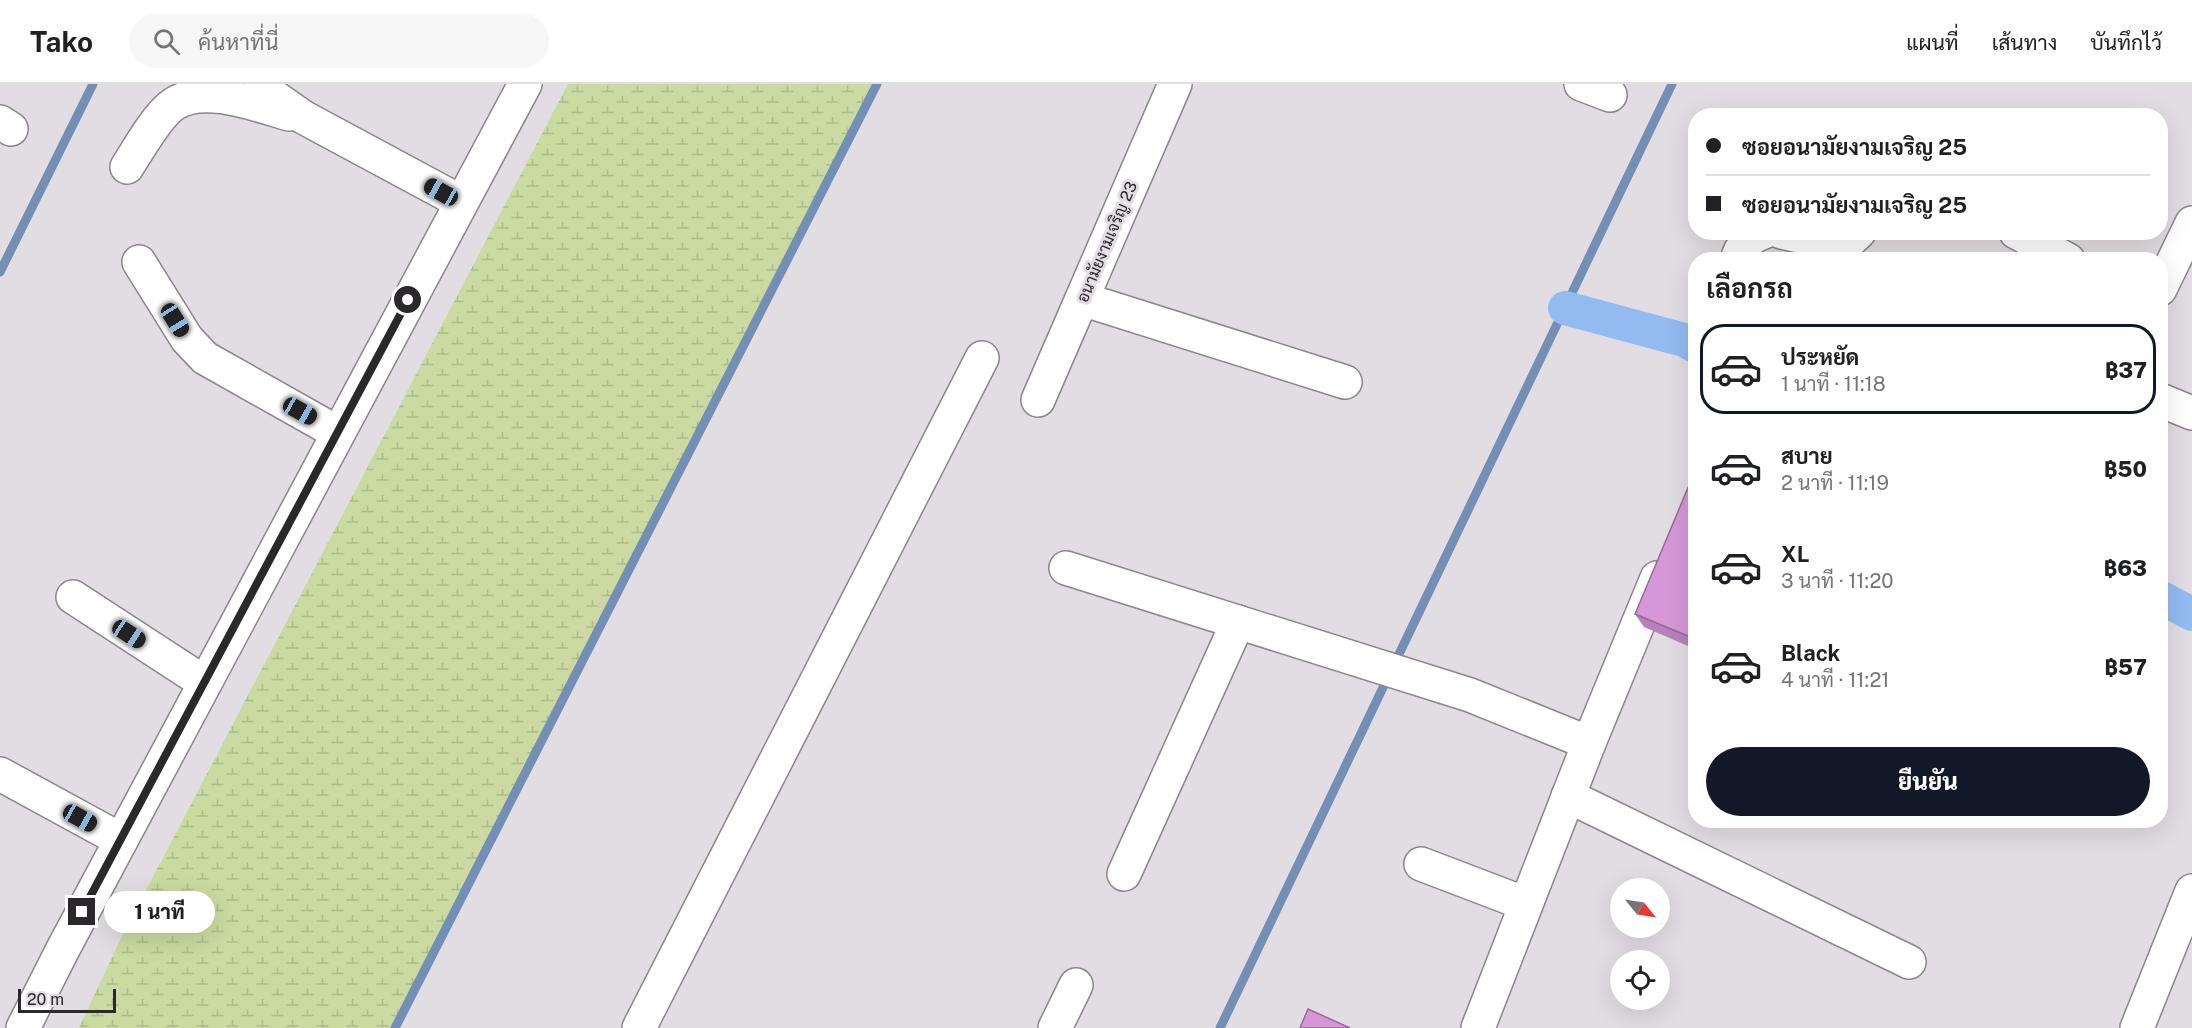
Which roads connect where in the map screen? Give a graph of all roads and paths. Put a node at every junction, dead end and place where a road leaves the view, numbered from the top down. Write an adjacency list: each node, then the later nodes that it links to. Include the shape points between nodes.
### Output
1 (261, 84): 4 (street)
2 (525, 84): 6 (street)
3 (1175, 84): 16 (street, อนามัยงามเจริญ 23)
4 (303, 117): 5 (street, via 217,95 190,96 173,104); 6 (street)
5 (127, 167)
6 (461, 202): 22 (street)
7 (2192, 223): 15 (street)
8 (1750, 240): 12 (street)
9 (1817, 240): 10 (street, via 1844,246)
10 (1850, 240)
11 (2031, 240): 13 (street)
12 (1739, 252)
13 (2053, 252)
14 (139, 262): 22 (street, via 187,339 205,358)
15 (2168, 272)
16 (1082, 299): 18 (street); 19 (street, อนามัยงามเจริญ 23)
17 (982, 358): 39 (street)
18 (1345, 382)
19 (1038, 400)
20 (2168, 403): 21 (street)
21 (2192, 413)
22 (338, 433): 27 (street)
23 (1669, 549): 28 (street)
24 (1066, 568): 26 (street)
25 (73, 597): 27 (street)
26 (1238, 622): 28 (street, via 1470,694); 33 (street)
27 (204, 683): 31 (street)
28 (1589, 743): 30 (street)
29 (0, 774): 31 (street)
30 (1568, 796): 35 (street); 36 (street)
31 (121, 840): 38 (street)
32 (1421, 864): 35 (street)
33 (1124, 874)
34 (2192, 891): 42 (street)
35 (1526, 904): 41 (street)
36 (1909, 962)
37 (1076, 985): 40 (street)
38 (23, 1028)
39 (639, 1028)
40 (1055, 1028)
41 (1478, 1028)
42 (2137, 1028)

